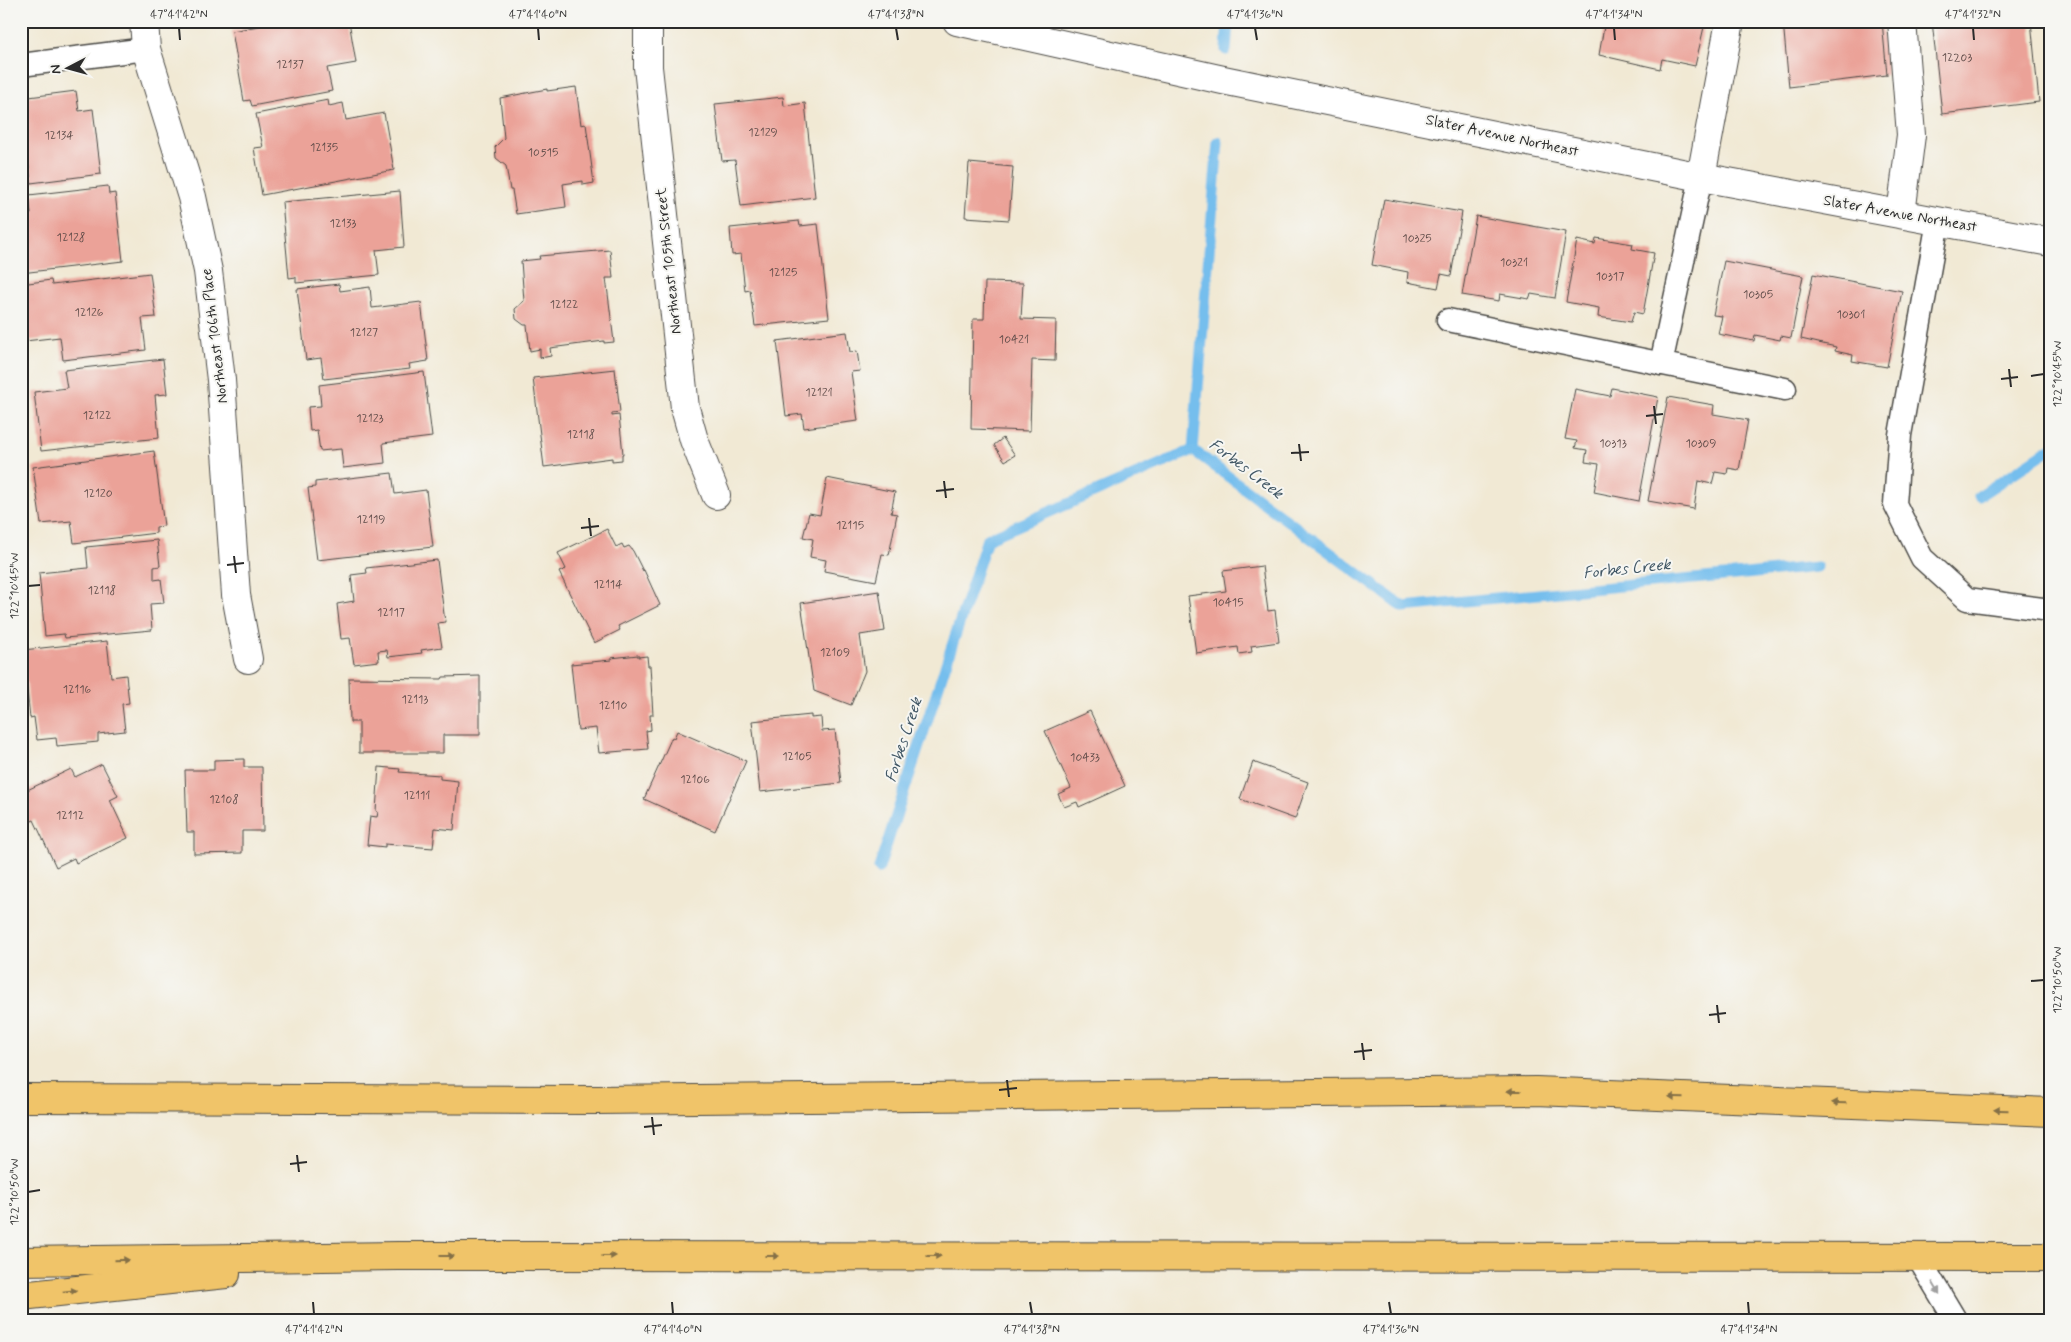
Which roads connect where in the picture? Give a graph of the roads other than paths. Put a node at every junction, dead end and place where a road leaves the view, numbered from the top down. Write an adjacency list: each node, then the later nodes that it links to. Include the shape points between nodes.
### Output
1 (144, 21): 6 (street, Northeast 106th Place)
2 (648, 21): 15 (street, Northeast 105th Street, via 648,67 685,408)
3 (957, 21): 8 (street, Slater Avenue Northeast, via 1224,80)
4 (1730, 21): 8 (street)
5 (1902, 21): 9 (street, via 1911,135)
6 (146, 49): 7 (lane); 17 (street, Northeast 106th Place, via 192,197 208,271 221,380 236,594)
7 (21, 64)
8 (1701, 177): 9 (street, Slater Avenue Northeast); 13 (lane)
9 (1901, 214): 10 (street, Slater Avenue Northeast)
10 (1938, 221): 11 (street, Slater Avenue Northeast); 16 (lane, via 1900,435 1895,504 1922,558 1966,599)
11 (2050, 242)
12 (1448, 320): 13 (lane)
13 (1661, 364): 14 (lane)
14 (1785, 389)
15 (716, 495)
16 (2050, 610)
17 (248, 659)
18 (21, 1098): 19 (highway, one-way to 18, via 1536,1091 596,1100)
19 (2050, 1112)
20 (398, 1256): 21 (highway, one-way to 21); 23 (highway, one-way to 20); 24 (highway, one-way to 20)
21 (1917, 1256): 22 (highway); 25 (lane, one-way to 25)
22 (2050, 1257)
23 (21, 1261)
24 (21, 1296)
25 (1956, 1321)

